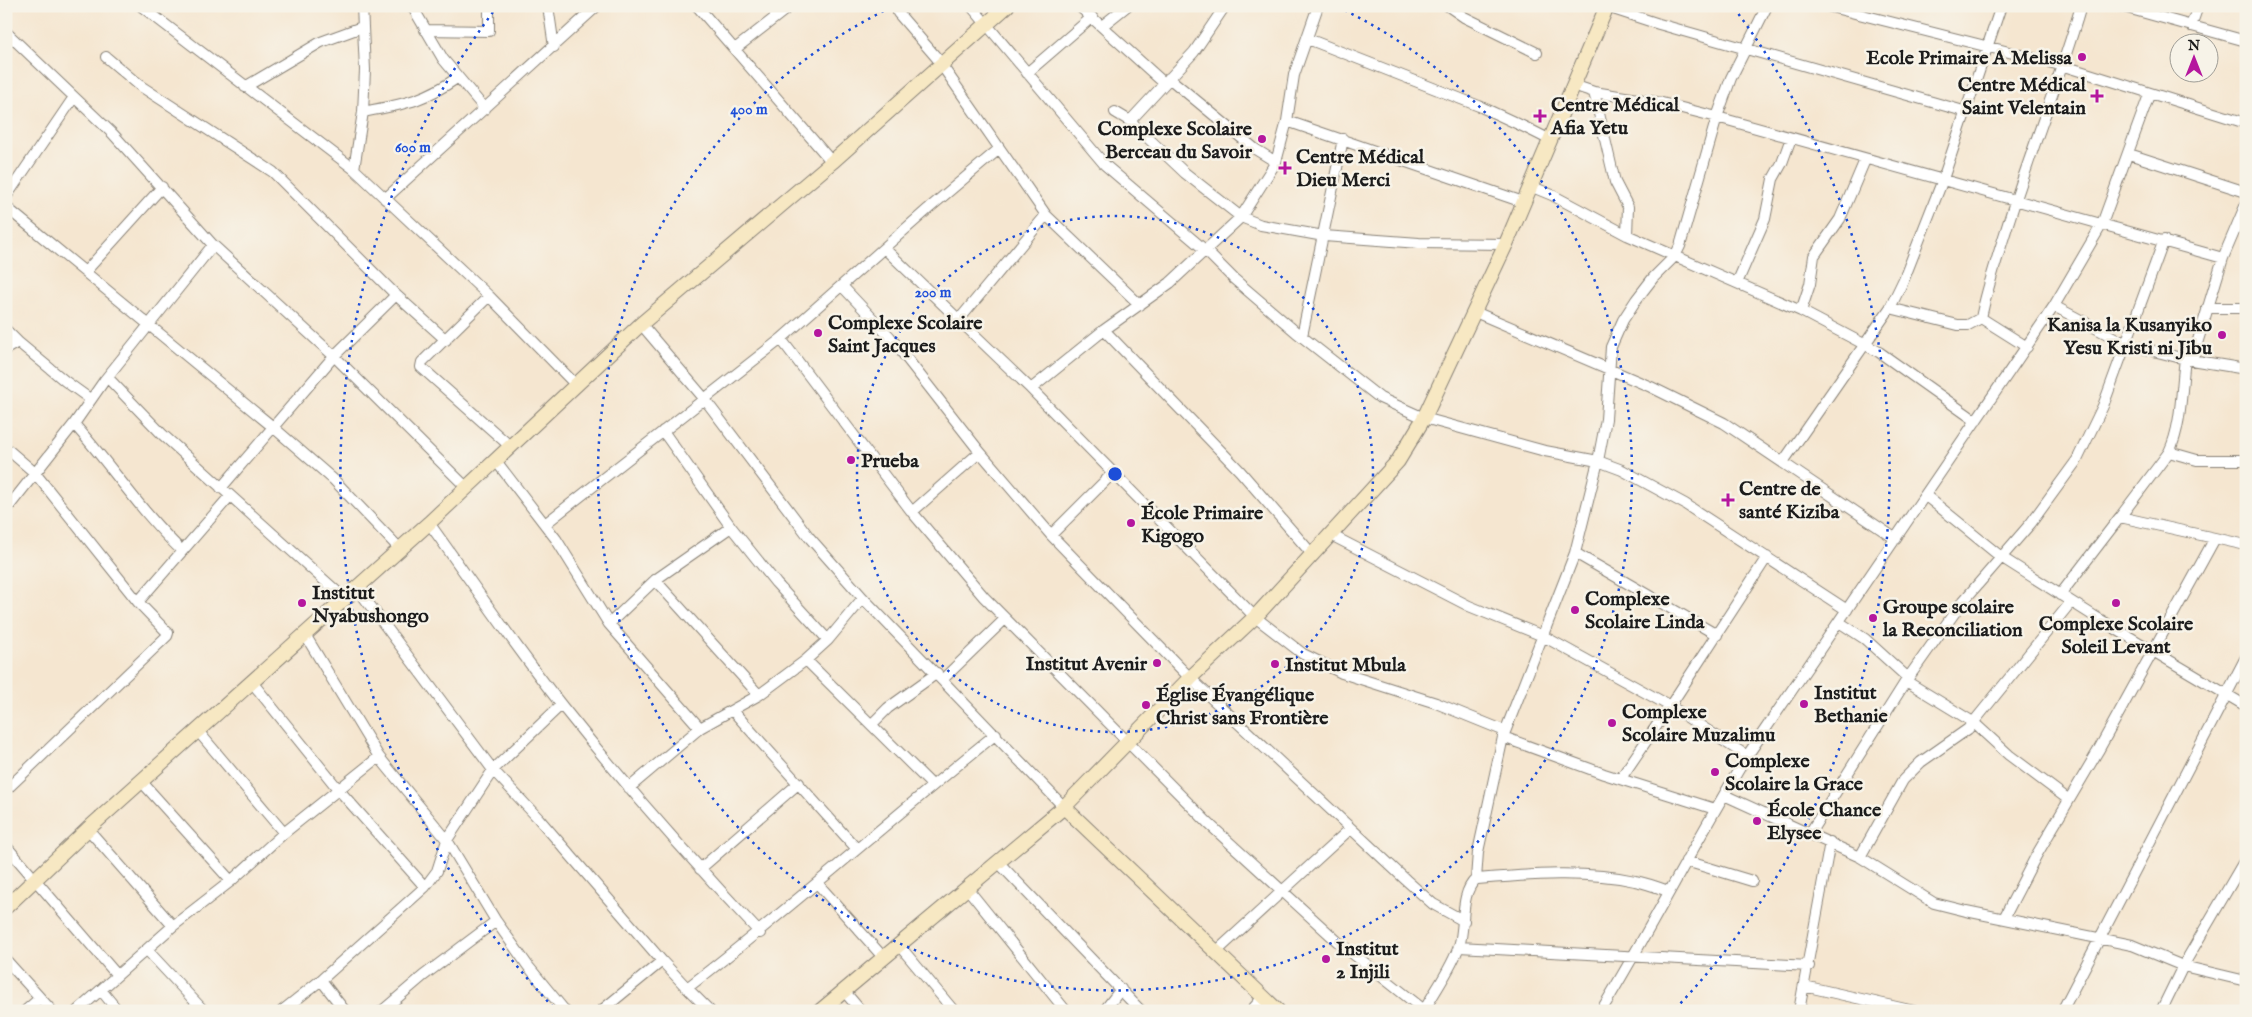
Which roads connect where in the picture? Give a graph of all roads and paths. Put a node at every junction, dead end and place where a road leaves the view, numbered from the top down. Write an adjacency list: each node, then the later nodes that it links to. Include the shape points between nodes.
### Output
1 (140, 6): 45 (street)
2 (362, 6): 28 (street)
3 (412, 6): 29 (street)
4 (489, 6): 29 (street, via 489,32)
5 (548, 6): 34 (street)
6 (597, 6): 34 (street)
7 (697, 6): 36 (street)
8 (790, 6): 36 (street)
9 (971, 6): 25 (street)
10 (1007, 6): 25 (street)
11 (1079, 6): 24 (street)
12 (1127, 6): 26 (street)
13 (1225, 6): 43 (street, via 1194,52)
14 (1318, 6): 31 (street)
15 (1448, 6): 37 (street)
16 (1767, 6): 35 (street)
17 (1827, 6): 33 (street)
18 (2001, 6): 33 (street)
19 (2082, 6): 40 (street)
20 (2120, 6): 27 (street)
21 (2198, 6): 27 (street)
22 (1607, 7): 35 (street); 44 (street)
23 (898, 13): 39 (street)
24 (1092, 18): 26 (street); 41 (street)
25 (986, 24): 39 (street); 41 (street)
26 (1102, 26): 43 (street)
27 (2191, 26): 32 (street)
28 (362, 27): 45 (street, via 321,42); 50 (street)
29 (426, 30): 42 (street)
30 (6, 32): 48 (street)
31 (1308, 40): 55 (street, via 1294,75); 59 (street, via 1511,119)
32 (2246, 41)
33 (1990, 46): 40 (street); 52 (street)
34 (554, 47): 49 (street)
35 (1747, 48): 52 (street, via 1837,77); 53 (street, via 1731,78)
36 (734, 50): 63 (street)
37 (1537, 54)
38 (106, 57): 91 (street, via 139,85 273,172)
39 (941, 65): 60 (street); 63 (street)
40 (2064, 66): 47 (street); 73 (street)
41 (1027, 73): 85 (street, via 1105,165)
42 (457, 78): 49 (street); 50 (street, via 417,101)
43 (1167, 81): 54 (street); 64 (street)
44 (1573, 85): 46 (street); 59 (street)
45 (245, 88): 65 (street)
46 (1594, 92): 53 (street, via 1662,103); 79 (street, via 1615,182 1628,207)
47 (2149, 95): 56 (street); 61 (street)
48 (74, 97): 68 (street); 70 (street)
49 (485, 110): 71 (street)
50 (363, 112): 65 (street)
51 (1115, 112): 54 (street)
52 (1966, 112): 66 (street)
53 (1717, 117): 57 (street); 86 (street)
54 (1130, 121): 77 (street, via 1185,173)
55 (1287, 121): 58 (street); 64 (street)
56 (2246, 123)
57 (1791, 138): 62 (street); 89 (street, via 1773,179 1765,219)
58 (1343, 140): 72 (street); 80 (street)
59 (1550, 140): 67 (street)
60 (999, 149): 76 (street); 84 (street)
61 (2129, 154): 69 (street); 78 (street)
62 (1865, 160): 66 (street); 98 (street, via 1840,219 1814,256 1810,284)
63 (832, 162): 103 (street)
64 (1276, 162): 77 (street)
65 (354, 169): 71 (street)
66 (1942, 182): 73 (street); 95 (street, via 1917,251)
67 (1530, 186): 72 (street); 79 (street)
68 (162, 187): 83 (street); 88 (street)
69 (2246, 192)
70 (6, 197)
71 (385, 199): 92 (street)
72 (1523, 202): 82 (street)
73 (2015, 202): 78 (street); 100 (street, via 1985,296)
74 (2246, 204): 87 (street)
75 (6, 207): 88 (street)
76 (1046, 215): 93 (street); 101 (street)
77 (1241, 217): 80 (street, via 1261,225); 85 (street)
78 (2102, 224): 81 (street); 94 (street)
79 (1626, 235): 86 (street)
80 (1324, 236): 82 (street, via 1419,243); 106 (street)
81 (2164, 240): 87 (street); 110 (street)
82 (1506, 244): 99 (street)
83 (213, 245): 102 (street); 114 (street)
84 (885, 249): 90 (street); 101 (street)
85 (1206, 251): 93 (street); 106 (street)
86 (1675, 256): 89 (street); 116 (street, via 1653,278 1623,320 1611,347)
87 (2223, 258): 96 (street)
88 (86, 271): 102 (street)
89 (1737, 283): 98 (street)
90 (842, 286): 107 (street); 130 (street, via 890,337)
91 (396, 295): 108 (street); 114 (street)
92 (489, 296): 108 (street); 119 (street)
93 (1140, 305): 105 (street)
94 (2054, 306): 110 (street); 112 (street)
95 (1890, 308): 100 (street, via 1958,325 1968,325); 111 (street)
96 (2207, 308): 97 (street); 115 (street)
97 (2246, 308)
98 (1801, 311): 111 (street)
99 (1475, 312): 116 (street); 123 (street)
100 (1982, 318): 112 (street)
101 (958, 321): 120 (street)
102 (150, 323): 118 (street); 126 (street)
103 (641, 324): 119 (street); 121 (street)
104 (6, 330): 109 (street)
105 (1104, 330): 120 (street); 156 (street, via 1240,471)
106 (1302, 336): 123 (street, via 1380,398)
107 (780, 339): 121 (street); 143 (street)
108 (446, 340): 128 (street, via 422,362 421,367)
109 (18, 342): 113 (street); 122 (street)
110 (2126, 344): 115 (street); 158 (street, via 2103,406 2077,460 2031,523)
111 (1864, 345): 124 (street, via 1888,357); 135 (street)
112 (2027, 347): 124 (street)
113 (6, 349)
114 (334, 356): 126 (street); 139 (street)
115 (2188, 360): 117 (street); 131 (street)
116 (1609, 368): 134 (street, via 1606,419); 135 (street, via 1724,423)
117 (2246, 369)
118 (107, 377): 122 (street); 138 (street)
119 (577, 386): 128 (street)
120 (1031, 389): 137 (street)
121 (703, 398): 127 (street); 162 (street, via 787,510)
122 (90, 399): 125 (street)
123 (1424, 418): 134 (street, via 1545,451); 148 (street, via 1398,461)
124 (1976, 421): 141 (street)
125 (74, 424): 136 (street); 154 (street)
126 (273, 427): 138 (street); 153 (street, via 334,480)
127 (663, 431): 146 (street); 147 (street)
128 (511, 447): 133 (street)
129 (6, 448): 136 (street)
130 (980, 452): 143 (street); 149 (street)
131 (2169, 452): 132 (street, via 2197,460); 144 (street)
132 (2246, 460)
133 (496, 461): 139 (street); 146 (street)
134 (1598, 461): 155 (street); 157 (street, via 1685,504)
135 (1783, 462): 150 (street)
136 (35, 473): 142 (street); 164 (street)
137 (1113, 473): 149 (street); 167 (street)
138 (221, 488): 140 (street)
139 (466, 488): 145 (street)
140 (230, 496): 154 (street); 163 (street)
141 (1926, 496): 150 (street); 158 (street)
142 (6, 510)
143 (912, 512): 168 (street)
144 (2120, 517): 151 (street); 161 (street)
145 (429, 523): 153 (street); 184 (street)
146 (545, 524): 170 (street)
147 (731, 527): 159 (street); 174 (street)
148 (1329, 534): 156 (street); 173 (street, via 1470,606)
149 (1051, 535): 179 (street)
150 (1896, 539): 166 (street)
151 (2214, 540): 152 (street); 175 (street)
152 (2246, 546)
153 (400, 549): 160 (street)
154 (181, 550): 164 (street)
155 (1575, 553): 172 (street); 173 (street)
156 (1312, 554): 167 (street)
157 (1767, 557): 166 (street); 172 (street)
158 (2001, 557): 161 (street); 180 (street, via 1960,605)
159 (655, 580): 170 (street); 182 (street)
160 (357, 588): 163 (street); 197 (street)
161 (2060, 595): 165 (street)
162 (863, 598): 174 (street); 178 (street)
163 (345, 599): 171 (street)
164 (138, 602): 204 (street, via 166,629 167,636)
165 (2071, 602): 175 (street); 188 (street)
166 (1847, 610): 169 (street)
167 (1255, 617): 179 (street); 193 (street, via 1321,664 1454,709)
168 (1005, 618): 178 (street); 194 (street)
169 (1839, 622): 180 (street, via 1865,639); 195 (street)
170 (609, 624): 190 (street)
171 (304, 633): 181 (street); 196 (street)
172 (1717, 635): 185 (street)
173 (1543, 636): 185 (street); 193 (street)
174 (828, 640): 177 (street)
175 (2152, 650): 183 (street); 206 (street)
176 (2246, 657): 183 (street)
177 (806, 660): 182 (street); 189 (street)
178 (940, 676): 189 (street, via 888,708); 192 (street)
179 (1190, 678): 194 (street); 210 (street)
180 (1907, 679): 188 (street); 212 (street)
181 (251, 681): 191 (street); 203 (street)
182 (759, 695): 187 (street)
183 (2227, 697): 186 (street); 237 (street)
184 (561, 705): 197 (street); 202 (street)
185 (1670, 706): 195 (street); 198 (street)
186 (2246, 706)
187 (733, 710): 190 (street); 200 (street)
188 (1973, 722): 206 (street, via 2009,756); 217 (street, via 1903,780)
189 (872, 724): 201 (street)
190 (700, 728): 202 (street)
191 (197, 730): 199 (street); 211 (street)
192 (996, 734): 201 (street); 207 (street)
193 (1504, 734): 198 (street); 223 (street, via 1478,852)
194 (1126, 742): 207 (street); 230 (street)
195 (1747, 756): 205 (street)
196 (380, 757): 203 (street); 213 (street)
197 (493, 770): 213 (street); 245 (street)
198 (1621, 778): 208 (street)
199 (141, 781): 209 (street); 224 (street)
200 (799, 783): 216 (street); 221 (street)
201 (932, 785): 216 (street)
202 (629, 788): 221 (street)
203 (338, 789): 211 (street); 227 (street)
204 (6, 790)
205 (1724, 795): 208 (street); 212 (street)
206 (2068, 800): 232 (street)
207 (1064, 807): 220 (street); 241 (street)
208 (1715, 809): 219 (street)
209 (88, 829): 222 (street); 235 (street)
210 (1350, 829): 230 (street); 234 (street, via 1433,904)
211 (284, 833): 224 (street)
212 (1810, 833): 214 (street)
213 (447, 840): 227 (street, via 437,871); 233 (street)
214 (1830, 842): 217 (street); 246 (street)
215 (6, 846): 222 (street)
216 (856, 848): 226 (street)
217 (1860, 857): 232 (street, via 1934,903)
218 (2246, 858): 247 (street)
219 (1686, 861): 225 (street); 229 (street)
220 (999, 863): 228 (street); 253 (street)
221 (700, 869): 236 (street)
222 (35, 880): 231 (street); 248 (street)
223 (1476, 880): 229 (street, via 1539,876 1614,877); 234 (street, via 1468,892)
224 (231, 881): 235 (street)
225 (1752, 882)
226 (817, 883): 236 (street); 242 (street)
227 (425, 887): 249 (street)
228 (968, 888): 238 (street); 273 (street)
229 (1668, 891): 243 (street)
230 (1282, 892): 241 (street); 278 (street)
231 (6, 907)
232 (2004, 918): 237 (street)
233 (496, 921): 266 (street); 267 (street)
234 (1464, 921): 239 (street)
235 (173, 926): 240 (street)
236 (760, 933): 252 (street)
237 (2100, 938): 247 (street, via 2132,945); 282 (street)
238 (898, 944): 242 (street); 272 (street)
239 (1459, 947): 243 (street); 278 (street)
240 (147, 950): 248 (street); 263 (street)
241 (1216, 951): 256 (street)
242 (882, 957): 255 (street)
243 (1634, 957): 246 (street); 279 (street)
244 (6, 960): 257 (street)
245 (662, 961): 252 (street); 268 (street)
246 (1809, 966): 251 (street)
247 (2183, 966): 250 (street); 283 (street)
248 (117, 975): 254 (street)
249 (321, 980): 264 (street); 265 (street)
250 (2246, 981)
251 (1804, 986): 258 (street); 280 (street)
252 (687, 988): 269 (street)
253 (1121, 989): 274 (street); 275 (street)
254 (101, 990): 261 (street); 262 (street)
255 (844, 991): 270 (street); 271 (street)
256 (1264, 996): 276 (street); 277 (street)
257 (40, 998): 259 (street); 260 (street)
258 (1892, 1008): 281 (street)
259 (24, 1011)
260 (52, 1011)
261 (77, 1011)
262 (118, 1011)
263 (204, 1011)
264 (282, 1011)
265 (345, 1011)
266 (382, 1011)
267 (565, 1011)
268 (601, 1011)
269 (710, 1011)
270 (820, 1011)
271 (862, 1011)
272 (954, 1011)
273 (1066, 1011)
274 (1104, 1011)
275 (1141, 1011)
276 (1251, 1011)
277 (1278, 1011)
278 (1424, 1011)
279 (1601, 1011)
280 (1799, 1011)
281 (1914, 1011)
282 (2062, 1011)
283 (2161, 1011)

